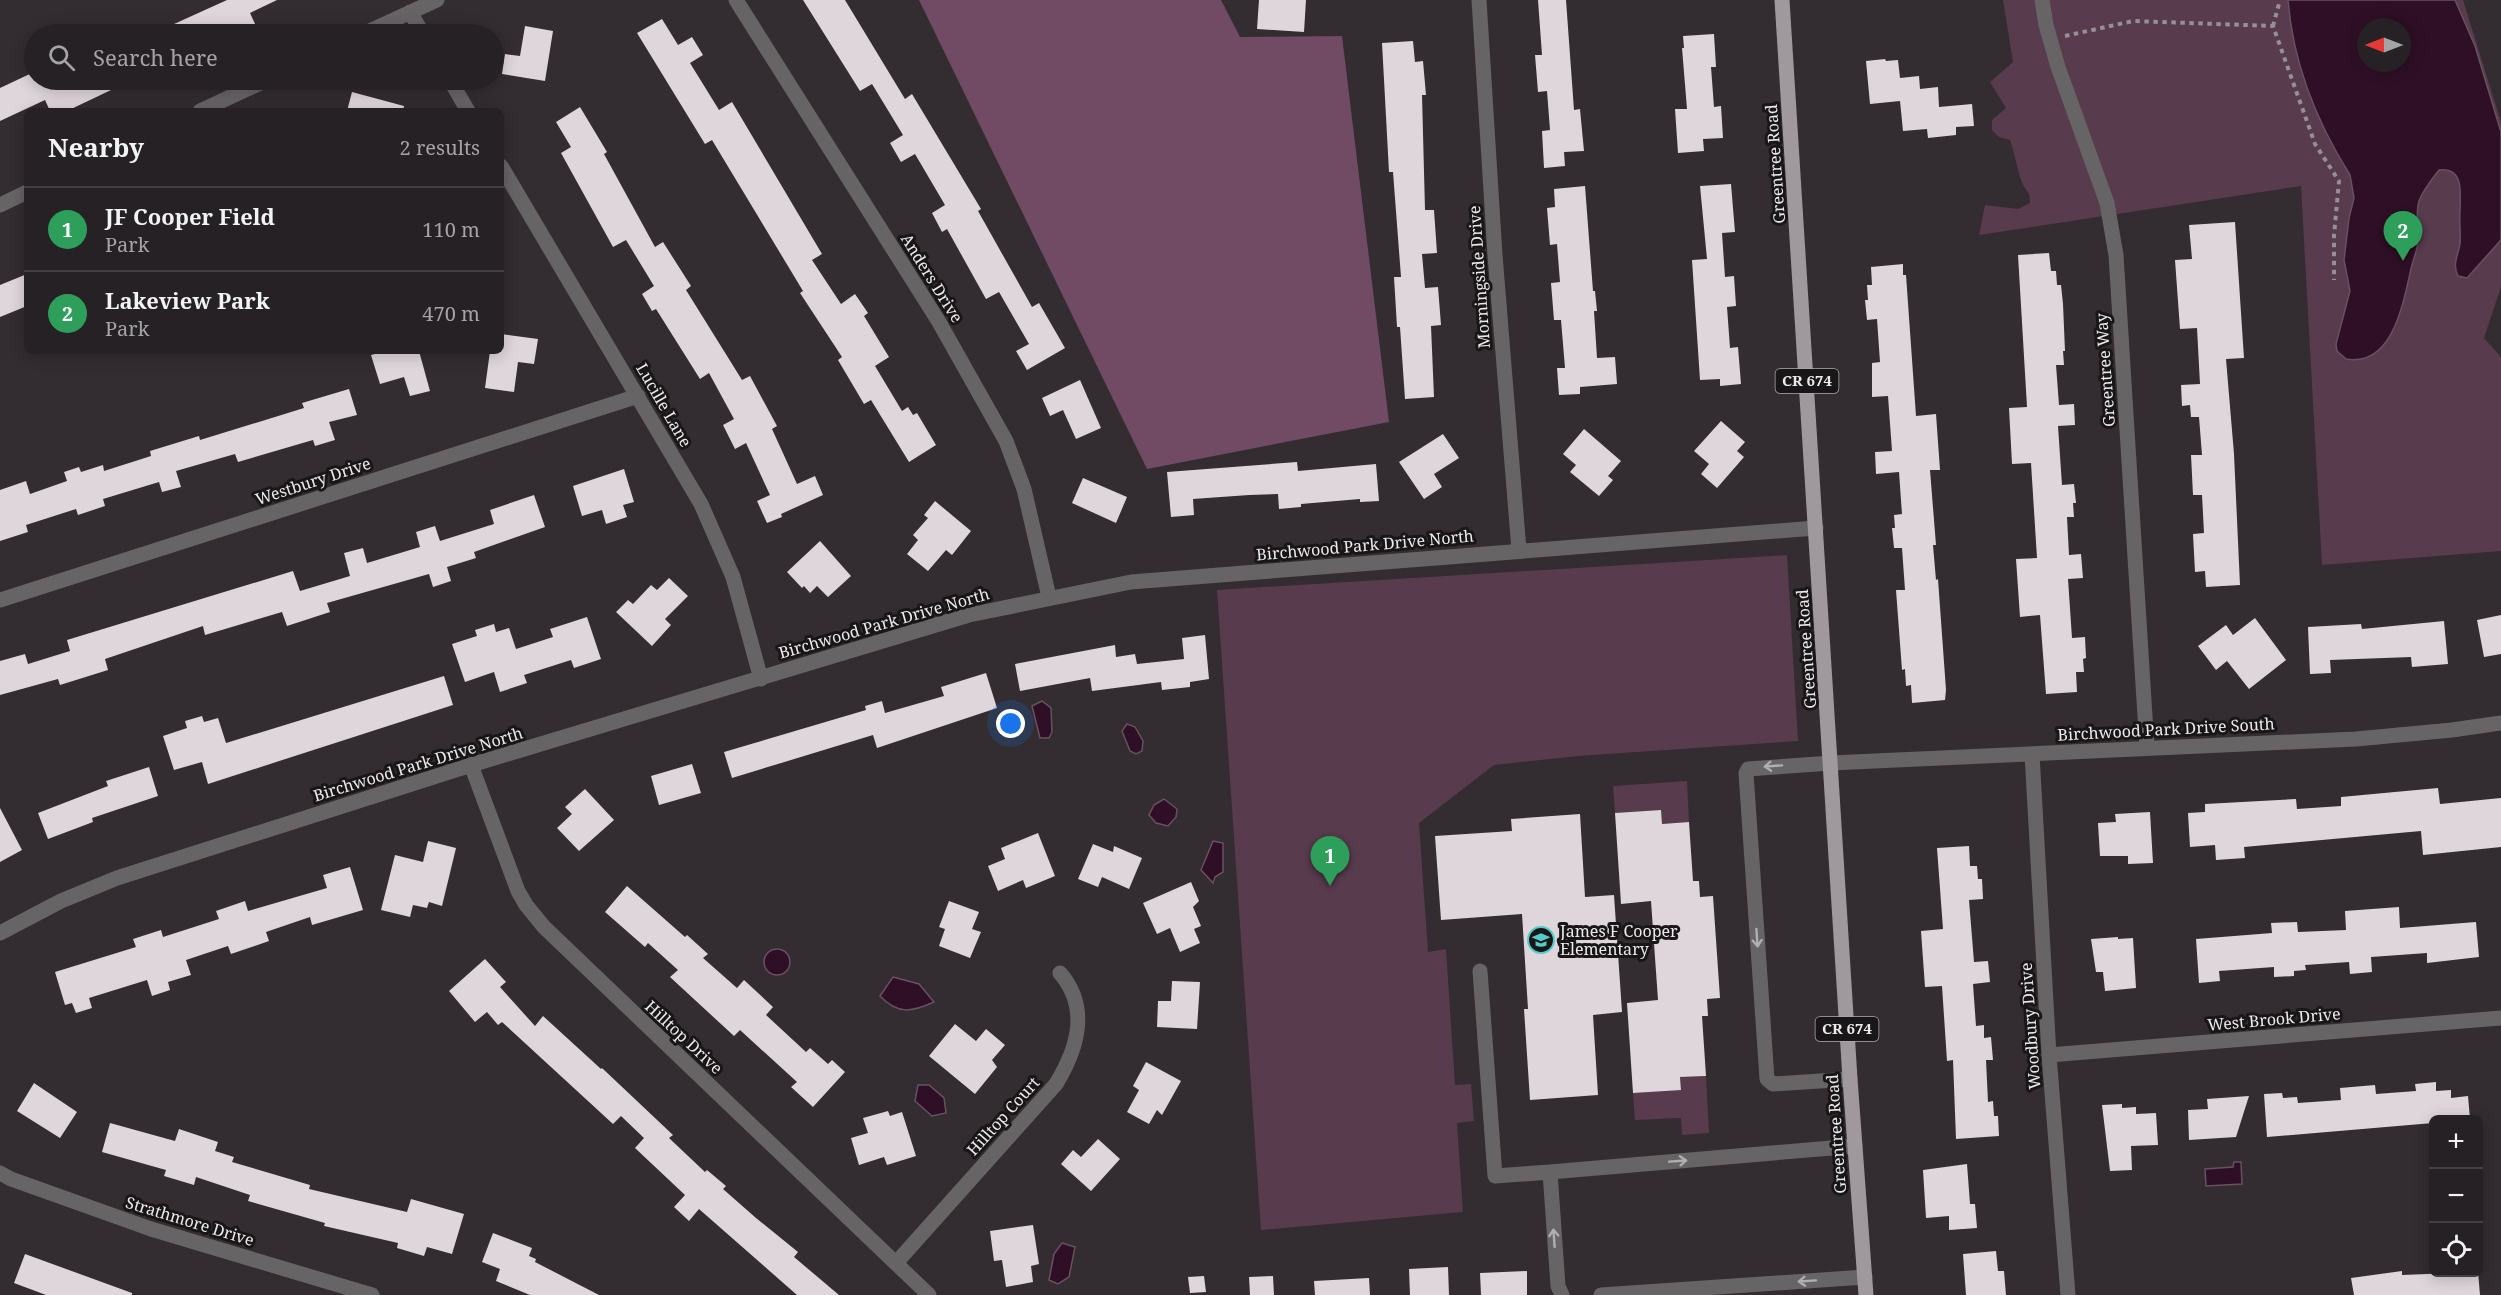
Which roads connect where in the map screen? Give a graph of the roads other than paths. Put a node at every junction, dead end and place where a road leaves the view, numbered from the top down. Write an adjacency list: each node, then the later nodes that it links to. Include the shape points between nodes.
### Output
1 (437, 0): 6 (street)
2 (736, 0): 19 (street, Anders Drive, via 939,322 1006,441 1024,489)
3 (1479, 0): 18 (street, Morningside Drive)
4 (1782, 0): 17 (main road, Greentree Road / CR 674)
5 (2042, 0): 23 (street, Greentree Way, via 2050,42 2107,202 2113,231)
6 (410, 12): 7 (street); 8 (street)
7 (384, 24)
8 (417, 24)
9 (245, 90): 11 (street)
10 (456, 90): 12 (street)
11 (206, 108)
12 (466, 108)
13 (504, 171): 16 (street, Lucille Lane)
14 (24, 193): 15 (street)
15 (0, 205)
16 (638, 396): 20 (street, Westbury Drive); 21 (street, Lucille Lane, via 701,504 728,566)
17 (1816, 528): 18 (street, Birchwood Park Drive North); 25 (main road, Greentree Road / CR 674)
18 (1519, 550): 19 (street, Birchwood Park Drive North, via 1131,582)
19 (1049, 597): 21 (street, Birchwood Park Drive North, via 969,615)
20 (0, 600)
21 (761, 679): 26 (street, Birchwood Park Drive North)
22 (2501, 723): 23 (street, Birchwood Park Drive South, via 2356,739)
23 (2147, 748): 24 (street, Birchwood Park Drive South)
24 (2032, 753): 25 (street, Birchwood Park Drive South); 31 (street, Woodbury Drive)
25 (1831, 763): 32 (main road, Greentree Road / CR 674); 32 (street, Birchwood Park Drive South, one-way to 32, via 1752,768 1746,773 1767,1079 1773,1084)
26 (471, 765): 27 (street, Birchwood Park Drive North, via 117,878 61,901); 36 (street, Hilltop Drive, via 518,891 538,920)
27 (0, 933)
28 (1480, 970): 34 (street, via 1495,1176)
29 (1060, 973): 36 (street, Hilltop Court, via 1073,990 1078,1010 1068,1065 1056,1084)
30 (2501, 1018): 31 (street, West Brook Drive)
31 (2049, 1055): 43 (street, Woodbury Drive)
32 (1850, 1079): 33 (main road, Greentree Road / CR 674)
33 (1855, 1146): 34 (street, one-way to 33); 37 (main road, Greentree Road / CR 674)
34 (1550, 1172): 40 (street, one-way to 34, via 1558,1286)
35 (0, 1173): 38 (street, Strathmore Drive, via 151,1229)
36 (896, 1263): 39 (street, Hilltop Drive)
37 (1865, 1277): 41 (street, one-way to 41); 42 (main road, Greentree Road / CR 674)
38 (372, 1295)
39 (929, 1295)
40 (1562, 1295)
41 (1602, 1295)
42 (1866, 1295)
43 (2068, 1295)

